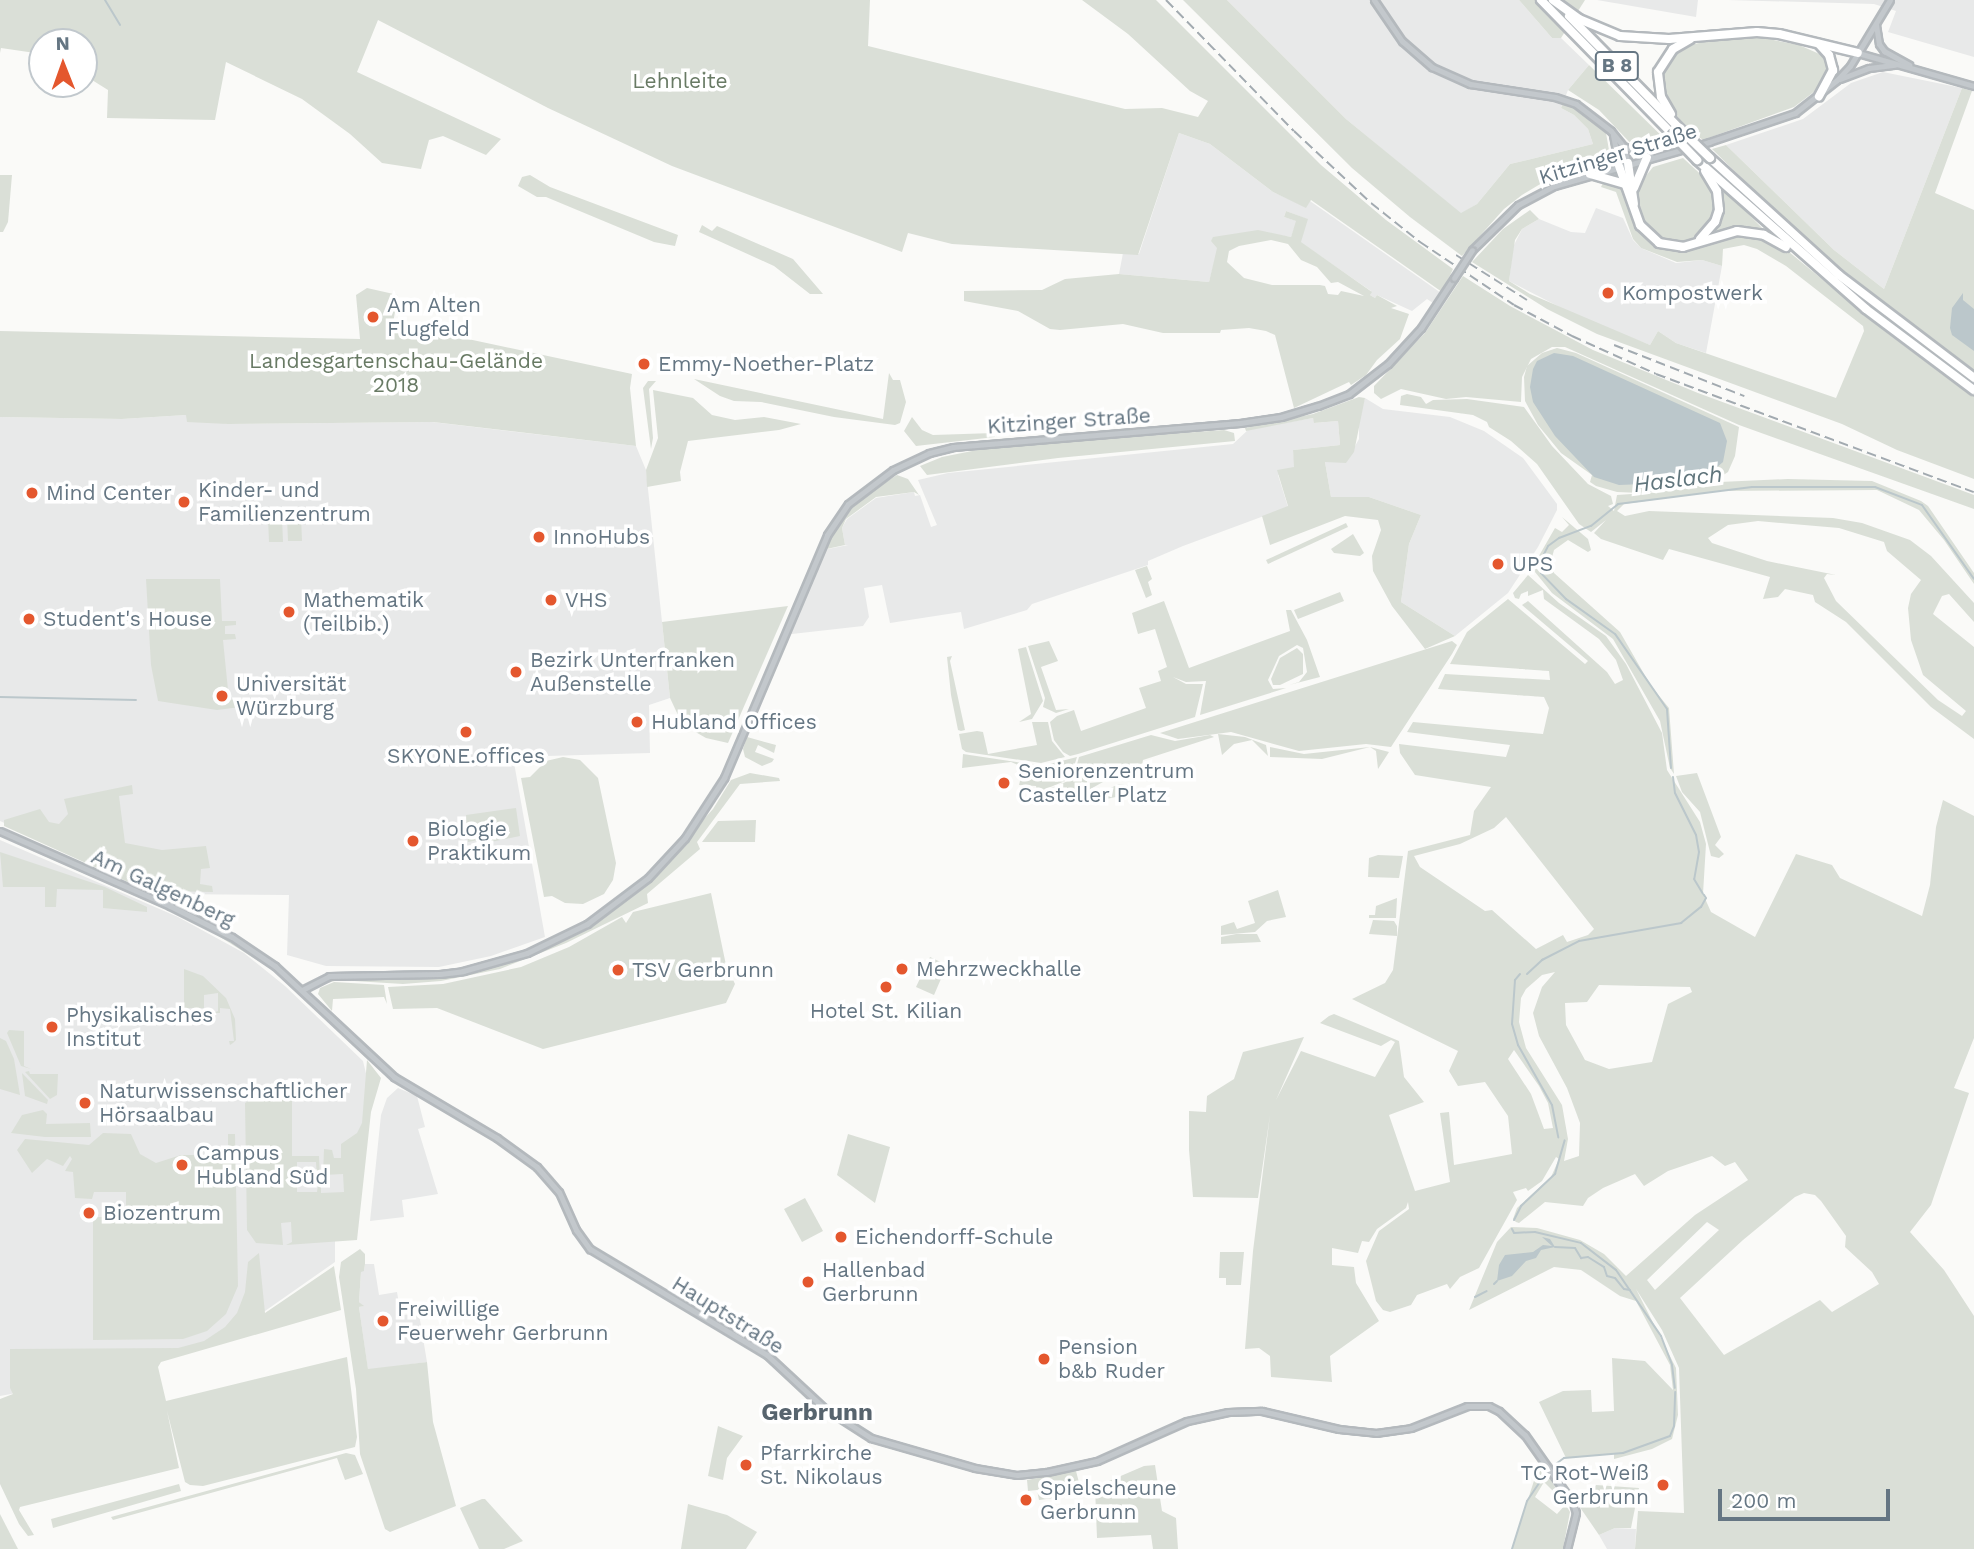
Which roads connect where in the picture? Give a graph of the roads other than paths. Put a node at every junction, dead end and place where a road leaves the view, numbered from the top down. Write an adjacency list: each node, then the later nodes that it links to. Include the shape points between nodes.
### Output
1 (1374, 0): 14 (street, via 1402,41 1432,67 1470,84 1576,104)
2 (1541, 0): 18 (highway, B 8, bridge)
3 (1553, 0): 6 (highway, via 1579,19 1620,36 1643,40); 15 (highway, B 8)
4 (1890, 0): 5 (street, Kitzinger Straße)
5 (1876, 25): 8 (street, Kitzinger Straße); 10 (street, via 1884,51)
6 (1695, 37): 7 (highway, via 1757,32); 15 (highway, via 1673,49 1658,72 1661,97)
7 (1819, 44): 8 (highway); 13 (highway, via 1829,55 1833,70)
8 (1858, 53): 9 (street); 11 (street, Kitzinger Straße)
9 (1899, 65): 10 (street); 11 (street, via 1869,68)
10 (1921, 71): 12 (street)
11 (1838, 80): 13 (street, Kitzinger Straße)
12 (1974, 86)
13 (1819, 96): 17 (street, Kitzinger Straße, via 1785,118)
14 (1611, 131): 16 (street); 19 (street)
15 (1682, 131): 26 (highway, B 8, bridge, via 1839,275)
16 (1623, 146): 17 (street); 19 (street)
17 (1649, 158): 19 (street, Kitzinger Straße); 22 (highway)
18 (1697, 160): 24 (highway, via 1717,191 1719,210); 25 (highway, B 8)
19 (1624, 165): 20 (street, Kitzinger Straße); 21 (highway); 22 (highway)
20 (1590, 174): 21 (highway); 29 (street, Kitzinger Straße, bridge, via 1525,201 1498,222 1472,250 1410,341 1355,390 1333,401 1281,417 1193,428 953,446 893,470 858,495 827,535 724,778 685,838 648,878 587,924 517,957 440,974 329,976)
21 (1624, 184): 23 (highway)
22 (1633, 191): 23 (highway)
23 (1635, 214): 24 (highway, via 1648,236 1659,243 1683,247)
24 (1695, 243): 25 (highway, via 1751,232 1777,241)
25 (1806, 260): 27 (highway, B 8)
26 (1974, 378)
27 (1974, 390)
28 (0, 831): 29 (street, Am Galgenberg, via 232,937)
29 (302, 990): 30 (street, Am Galgenberg, via 394,1077 537,1167 559,1192)
30 (582, 1239): 31 (street, Hauptstraße, via 605,1259 767,1355 855,1429 887,1444 1011,1475 1097,1461 1187,1421 1217,1414 1262,1411 1376,1433 1411,1428 1476,1405 1489,1406 1507,1417 1548,1466 1575,1509)
31 (1567, 1549)

